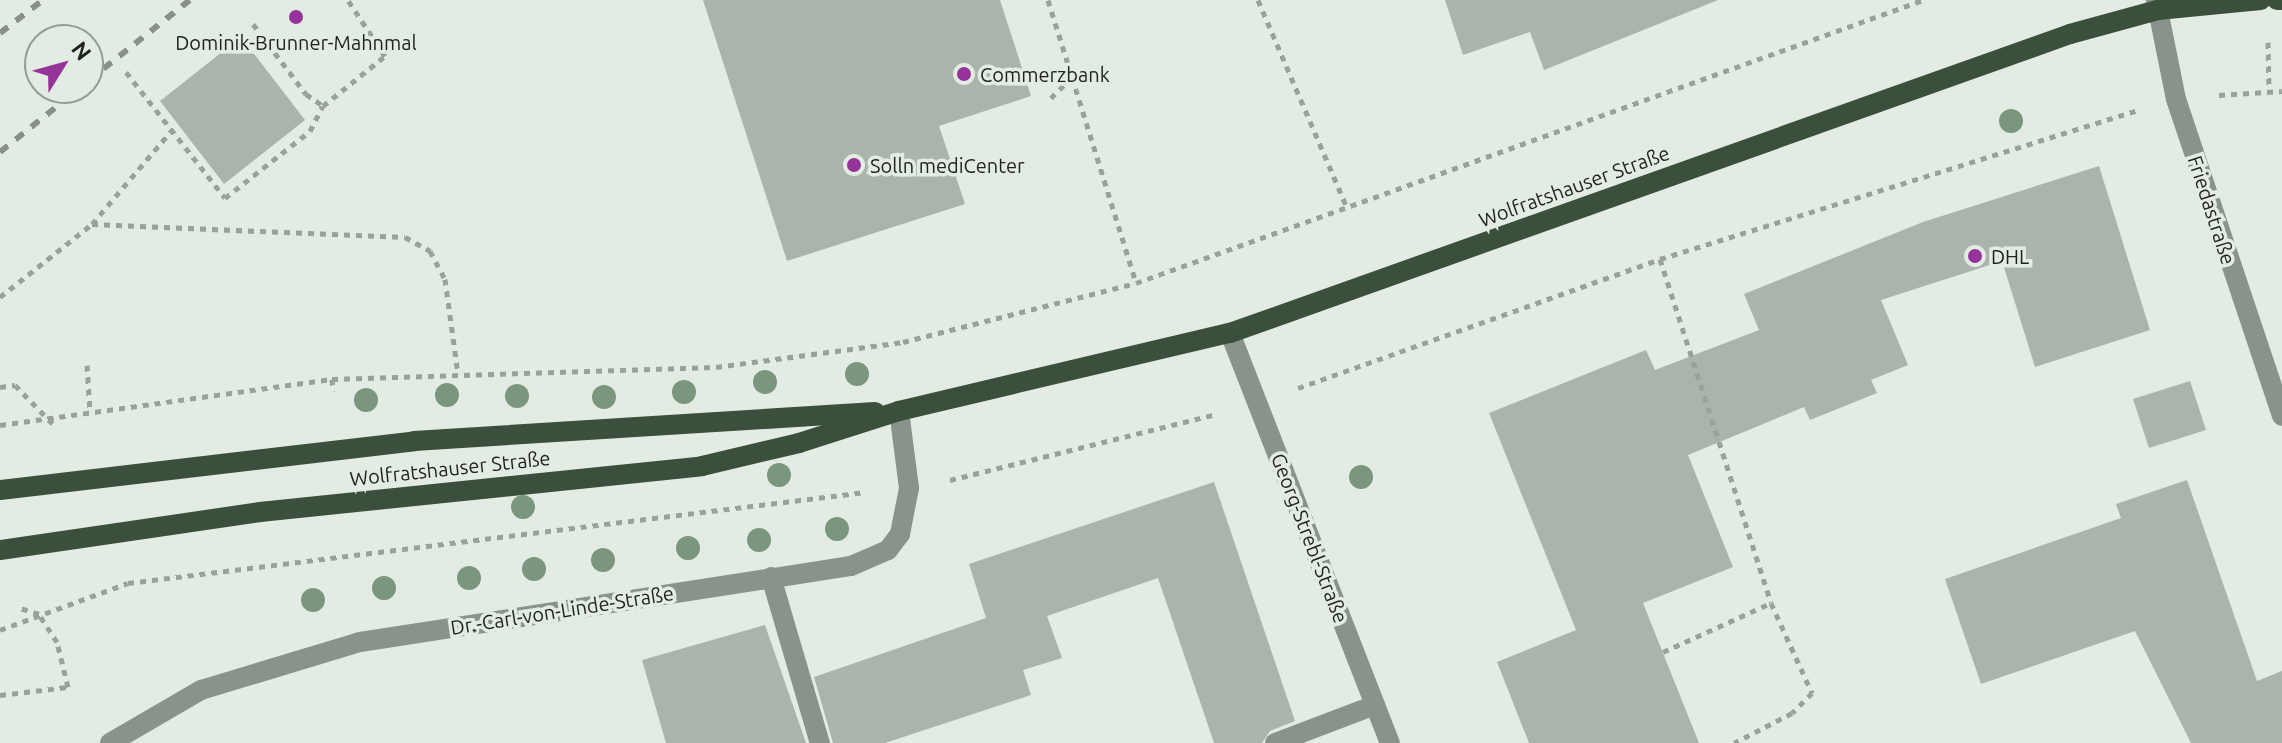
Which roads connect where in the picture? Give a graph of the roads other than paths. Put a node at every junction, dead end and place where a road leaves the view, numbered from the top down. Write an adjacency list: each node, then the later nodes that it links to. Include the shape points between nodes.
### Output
1 (2261, 0): 2 (main road, Wolfratshauser Straße)
2 (2157, 5): 3 (main road, Wolfratshauser Straße); 5 (street, Friedastraße, via 2176,99)
3 (1230, 333): 4 (main road, Wolfratshauser Straße); 9 (street, Georg-Strebl-Straße)
4 (899, 411): 6 (main road, Wolfratshauser Straße, via 414,441); 7 (main road, Wolfratshauser Straße, via 702,466 260,512); 8 (street, Dr.-Carl-von-Linde-Straße, via 909,488 900,534 888,550 851,566)
5 (2282, 416)
6 (0, 490)
7 (0, 550)
8 (771, 577): 10 (street, Dr.-Carl-von-Linde-Straße, via 345,646 201,690); 11 (street)
9 (1375, 705): 12 (street); 13 (street, Georg-Strebl-Straße)
10 (110, 743)
11 (820, 743)
12 (1275, 743)
13 (1390, 743)

